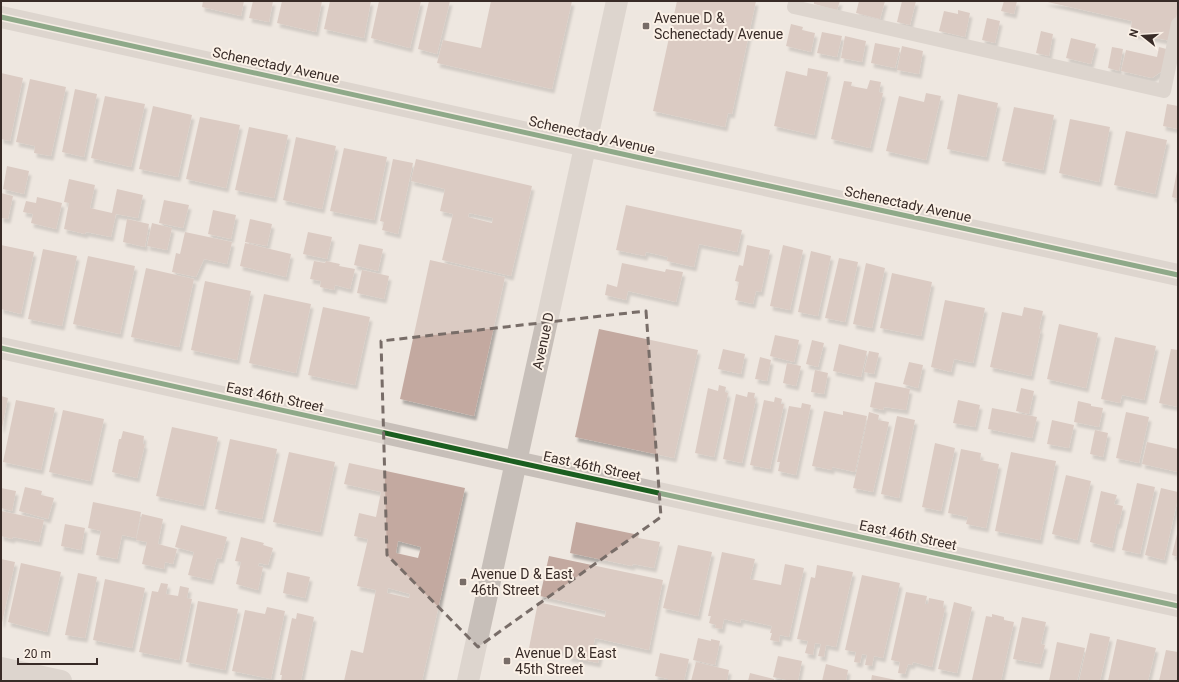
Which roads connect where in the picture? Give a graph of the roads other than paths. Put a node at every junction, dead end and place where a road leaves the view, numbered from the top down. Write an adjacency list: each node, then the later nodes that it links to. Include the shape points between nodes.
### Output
1 (617, 1): 5 (street, Avenue D)
2 (796, 1): 4 (lane, via 794,7 1164,91)
3 (1, 17): 5 (street, Schenectady Avenue)
4 (1178, 24)
5 (585, 146): 6 (street, Schenectady Avenue); 8 (street, Avenue D)
6 (1178, 275)
7 (1, 348): 8 (street, East 46th Street)
8 (516, 462): 9 (street, East 46th Street); 12 (street, Avenue D)
9 (1178, 606)
10 (1, 668): 11 (street)
11 (61, 681)
12 (468, 681)

